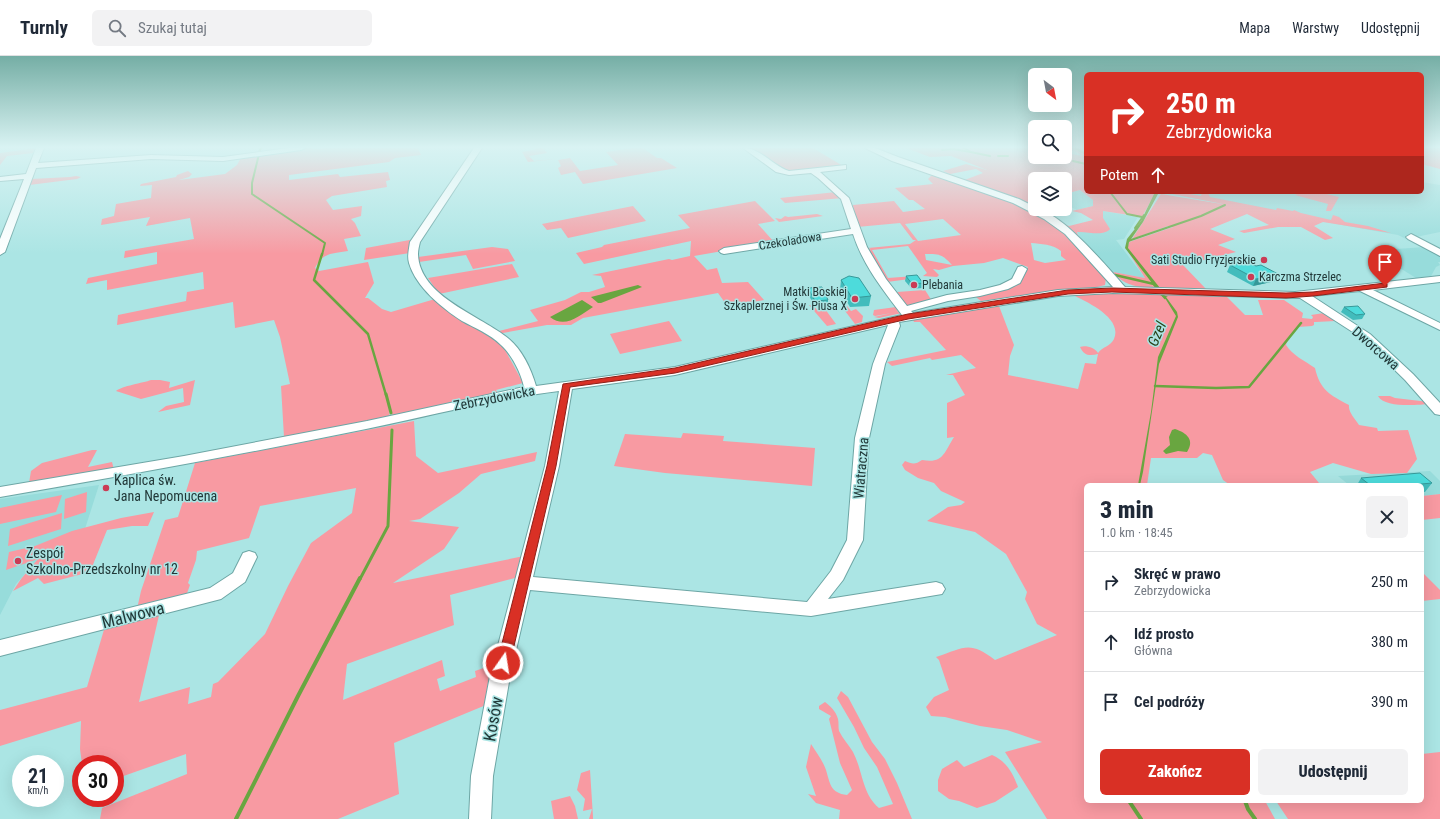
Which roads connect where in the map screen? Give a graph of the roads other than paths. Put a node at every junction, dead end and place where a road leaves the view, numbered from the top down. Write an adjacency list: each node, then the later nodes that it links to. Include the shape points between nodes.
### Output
1 (26, 184): 8 (street)
2 (455, 184): 19 (street, via 416,242 413,254 416,267 426,284 440,299 508,346 529,380)
3 (829, 184): 5 (street, via 845,198)
4 (966, 184): 13 (street, via 1016,201 1048,217 1068,232)
5 (856, 231): 7 (street, Czekoladowa); 15 (street, via 881,280)
6 (1411, 237): 9 (street)
7 (724, 251)
8 (0, 252)
9 (1440, 253)
10 (1022, 269): 15 (street, via 1016,281 1004,287 947,298)
11 (1440, 279): 12 (street, Zebrzydowicka)
12 (1362, 288): 14 (street, Zebrzydowicka); 17 (street)
13 (1122, 290): 14 (street, Zebrzydowicka); 15 (street, Zebrzydowicka, via 1068,292)
14 (1303, 295): 20 (street, Dworcowa, via 1366,336)
15 (906, 313): 16 (street, Zebrzydowicka)
16 (892, 320): 18 (street, Zebrzydowicka, via 675,371); 25 (street, Wiatraczna, via 894,326 879,364 862,438 855,540 837,575)
17 (1440, 327)
18 (566, 385): 19 (street, Zebrzydowicka); 23 (street, Kosów, via 552,466)
19 (531, 390): 21 (street, Zebrzydowicka, via 184,461)
20 (1440, 411)
21 (0, 492)
22 (249, 557): 26 (street, Malwowa, via 239,577 215,594)
23 (523, 583): 25 (street); 27 (street, Kosów, via 500,676 482,776)
24 (936, 589): 25 (street)
25 (811, 608)
26 (0, 648)
27 (480, 819)

